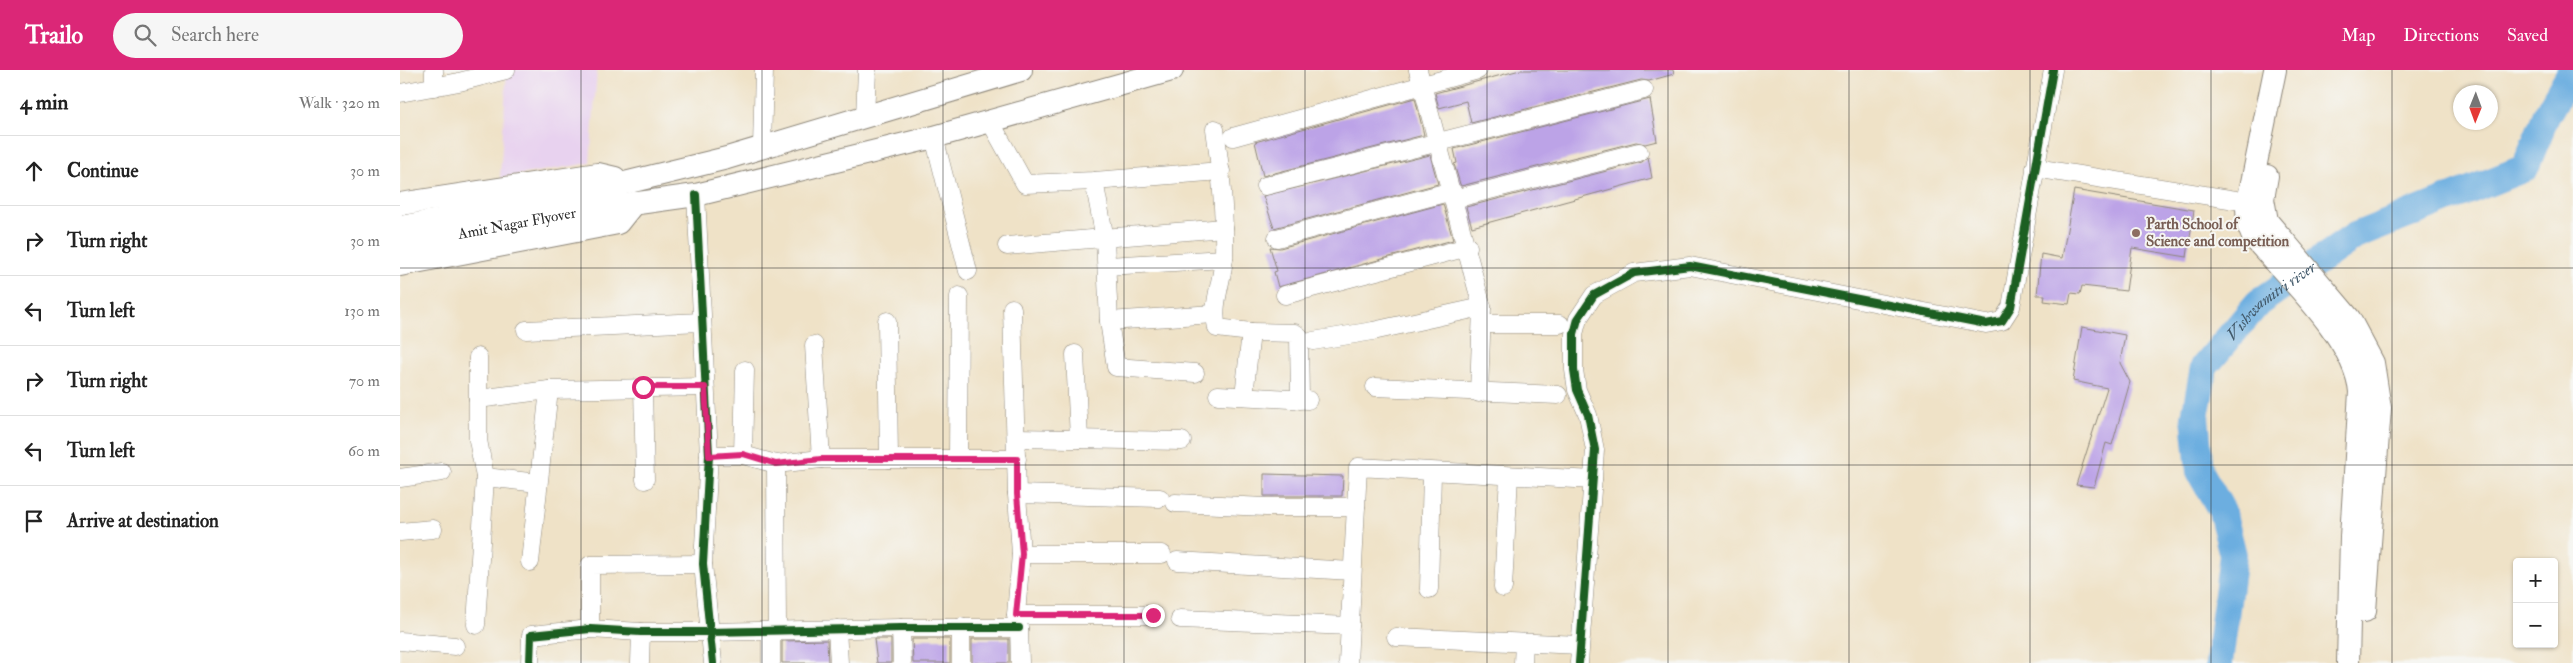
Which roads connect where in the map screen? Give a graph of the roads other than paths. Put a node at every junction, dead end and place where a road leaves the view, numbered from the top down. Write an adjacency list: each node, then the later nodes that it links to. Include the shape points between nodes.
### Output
1 (506, 70): 10 (street)
2 (764, 70): 22 (street)
3 (867, 70): 16 (street)
4 (1022, 70): 11 (main road, Amit Nagar Flyover)
5 (1172, 70): 17 (main road, Amit Nagar Flyover)
6 (1478, 70): 12 (street)
7 (2053, 70): 24 (street)
8 (2275, 70): 32 (main road)
9 (2290, 70): 37 (main road, via 2266,182)
10 (460, 76): 13 (street)
11 (974, 77): 16 (main road, Amit Nagar Flyover)
12 (1420, 77): 20 (street); 21 (street)
13 (434, 78): 15 (street)
14 (1644, 90): 21 (street)
15 (400, 93)
16 (865, 116): 22 (main road, Amit Nagar Flyover)
17 (990, 121): 19 (main road, Amit Nagar Flyover); 27 (street, via 1025,184)
18 (1215, 129): 25 (street)
19 (934, 137): 29 (main road, Amit Nagar Flyover); 46 (street)
20 (1233, 137)
21 (1436, 141): 28 (street); 30 (street)
22 (762, 147): 26 (main road, Amit Nagar Flyover)
23 (1639, 152): 30 (street)
24 (2035, 168): 32 (street); 90 (street, via 2011,307 2006,317 1996,324 1690,266 1634,273 1594,295 1578,319 1574,334 1577,390 1588,415 1596,450)
25 (1221, 171): 27 (street); 36 (street)
26 (629, 181): 31 (main road, Amit Nagar Flyover); 34 (main road, via 598,174)
27 (1094, 181): 39 (street)
28 (1265, 186)
29 (696, 194): 33 (main road, Amit Nagar Flyover); 54 (street)
30 (1453, 195): 38 (street); 42 (street)
31 (586, 202): 33 (main road, Amit Nagar Flyover); 35 (main road, Amit Nagar Flyover); 40 (main road, Amit Nagar Flyover)
32 (2248, 202): 37 (main road, via 2248,225)
33 (634, 203): 44 (main road, via 618,223)
34 (400, 204)
35 (400, 227)
36 (1224, 228): 39 (street); 43 (street)
37 (2260, 229): 58 (main road)
38 (1277, 238)
39 (1105, 239): 41 (street); 45 (street)
40 (400, 245)
41 (1007, 246)
42 (1468, 247): 47 (street); 51 (street)
43 (1224, 259): 45 (street); 50 (street)
44 (400, 265)
45 (1108, 266): 53 (street)
46 (968, 271)
47 (1285, 295)
48 (959, 296): 79 (street)
49 (1012, 308): 74 (street)
50 (1214, 314): 53 (street); 57 (street, via 1218,328)
51 (1482, 315): 55 (street); 59 (street); 69 (street)
52 (887, 321): 81 (street)
53 (1109, 321): 64 (street, via 1116,367)
54 (701, 322): 56 (street); 66 (street)
55 (1560, 324)
56 (526, 330)
57 (1251, 332): 72 (street); 72 (street, via 1295,333 1299,336 1304,400)
58 (2347, 333): 130 (main road, via 2360,392 2351,537); 131 (main road, via 2373,363 2380,408 2365,591)
59 (1313, 341)
60 (814, 345): 80 (street)
61 (1075, 354): 75 (street)
62 (478, 357): 73 (street)
63 (745, 370): 77 (street)
64 (1195, 373)
65 (643, 387): 66 (street); 68 (street); 89 (street)
66 (705, 387): 78 (street)
67 (1375, 387): 69 (street)
68 (549, 390): 73 (street); 91 (street)
69 (1480, 392): 71 (street)
70 (1218, 395): 72 (street)
71 (1558, 395)
72 (1244, 396)
73 (478, 400): 87 (street, via 478,440)
74 (1016, 438): 75 (street); 82 (street)
75 (1079, 439): 76 (street)
76 (1182, 440)
77 (743, 454): 78 (street); 83 (street)
78 (709, 456): 98 (street)
79 (958, 458): 81 (street); 82 (street)
80 (821, 459): 81 (street); 83 (street)
81 (889, 459)
82 (1017, 459): 92 (street)
83 (776, 464): 111 (street)
84 (442, 472): 88 (street)
85 (1432, 473): 86 (street); 93 (street, via 1358,467); 101 (street)
86 (1509, 476): 90 (street); 100 (street)
87 (485, 477): 91 (street); 105 (street)
88 (400, 478)
89 (645, 480)
90 (1593, 480): 117 (street)
91 (538, 483): 97 (street)
92 (1017, 494): 93 (street, via 1266,507); 96 (street)
93 (1356, 507): 99 (street)
94 (433, 529): 95 (street)
95 (400, 532)
96 (1022, 554): 99 (street, via 1169,558); 104 (street)
97 (530, 562)
98 (703, 564): 109 (street, via 590,565); 113 (street)
99 (1352, 570): 106 (street)
100 (1503, 588)
101 (1429, 589)
102 (1153, 615): 104 (street)
103 (1180, 619): 106 (street)
104 (1017, 622): 107 (street); 126 (street)
105 (476, 625)
106 (1350, 626): 127 (street)
107 (960, 627): 108 (street); 125 (street)
108 (901, 628): 110 (street); 124 (street)
109 (590, 629): 112 (street); 119 (street, via 531,635)
110 (837, 629): 111 (street); 123 (street)
111 (774, 630): 113 (street); 122 (street)
112 (641, 632): 113 (street); 120 (street)
113 (708, 632): 121 (street)
114 (1396, 637): 116 (street)
115 (400, 641): 118 (street)
116 (1524, 643): 117 (street); 128 (street)
117 (1580, 645): 129 (street)
118 (455, 646)
119 (530, 663)
120 (640, 663)
121 (713, 663)
122 (771, 663)
123 (839, 663)
124 (902, 663)
125 (961, 663)
126 (1020, 663)
127 (1348, 663)
128 (1523, 663)
129 (1579, 663)
130 (2348, 663)
131 (2364, 663)

